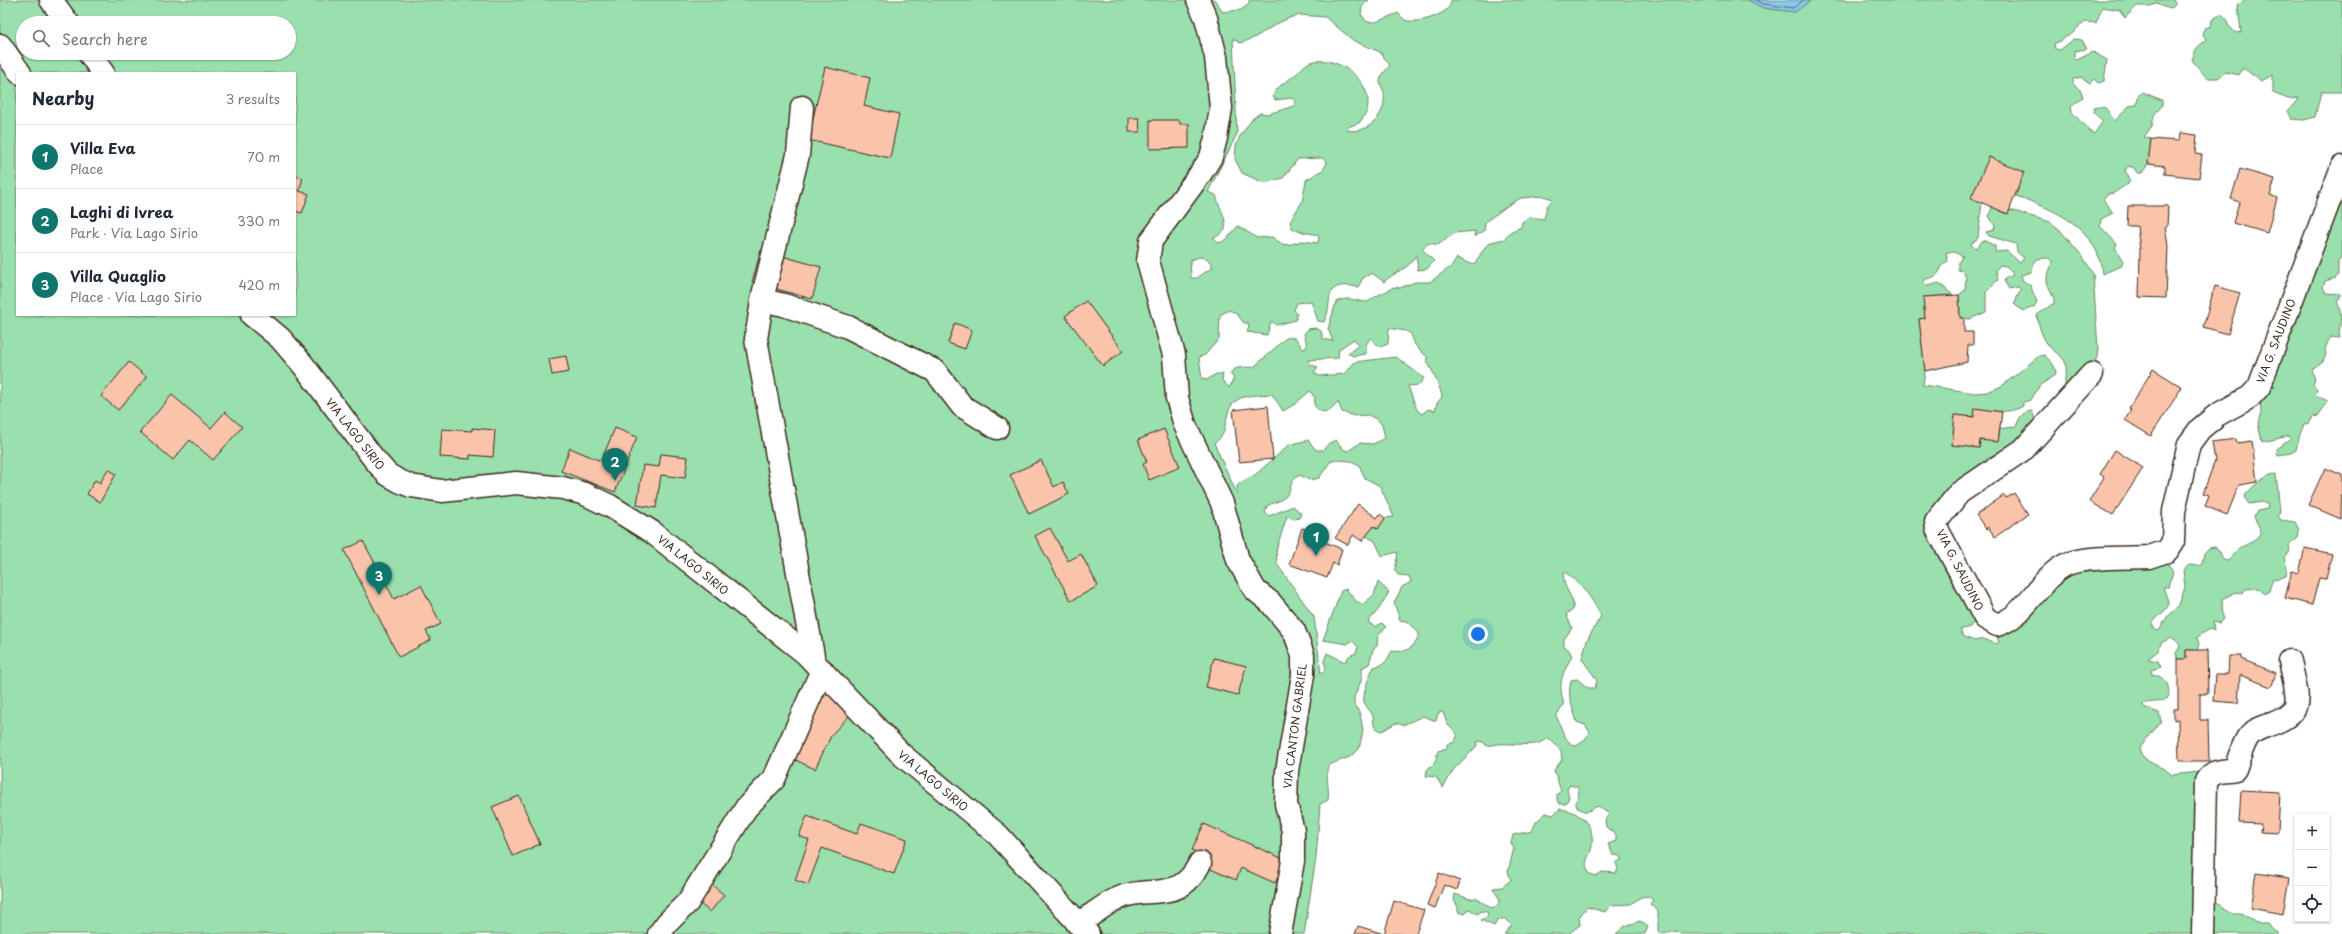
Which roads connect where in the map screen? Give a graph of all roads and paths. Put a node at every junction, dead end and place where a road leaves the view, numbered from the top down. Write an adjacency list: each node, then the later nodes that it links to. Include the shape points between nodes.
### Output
1 (51, 0): 3 (street)
2 (1198, 0): 19 (street, VIA CANTON GABRIEL, via 1206,18 1216,57 1220,108 1216,138 1211,157 1201,173 1152,240 1148,261 1174,355 1177,398 1185,425 1222,503 1238,560 1255,590 1270,602 1294,631 1303,655 1303,675 1286,791 1286,804 1293,831 1293,861)
3 (63, 16)
4 (0, 45): 6 (street)
5 (94, 60): 7 (street)
6 (19, 72)
7 (102, 72)
8 (802, 106): 10 (street, via 798,155)
9 (2342, 167): 12 (street, VIA G. SAUDINO, via 2259,387 2250,397 2217,414 2200,429 2189,444 2174,511 2173,542 2169,548 2149,557 2072,562 2057,570 2013,617 1997,625 1985,618 1937,529 1936,522 1959,493 2024,450)
10 (762, 300): 13 (street, via 848,327 936,371 962,406); 14 (street, via 756,339)
11 (253, 316): 14 (street, VIA LAGO SIRIO, via 280,338 304,366 387,474 426,490 442,491 516,483 549,485 585,494 632,517)
12 (2092, 374)
13 (997, 428)
14 (813, 660): 17 (street, VIA LAGO SIRIO, via 902,756 998,835); 18 (street, via 774,779 746,808 688,902 666,923)
15 (2290, 661): 20 (street, via 2297,701 2291,714 2285,720 2255,730 2248,737 2235,769 2216,771 2206,781)
16 (1200, 863): 17 (street, via 1193,876 1182,885 1168,891 1130,894 1117,898 1087,919)
17 (1082, 929)
18 (660, 934)
19 (1280, 934)
20 (2203, 934)

